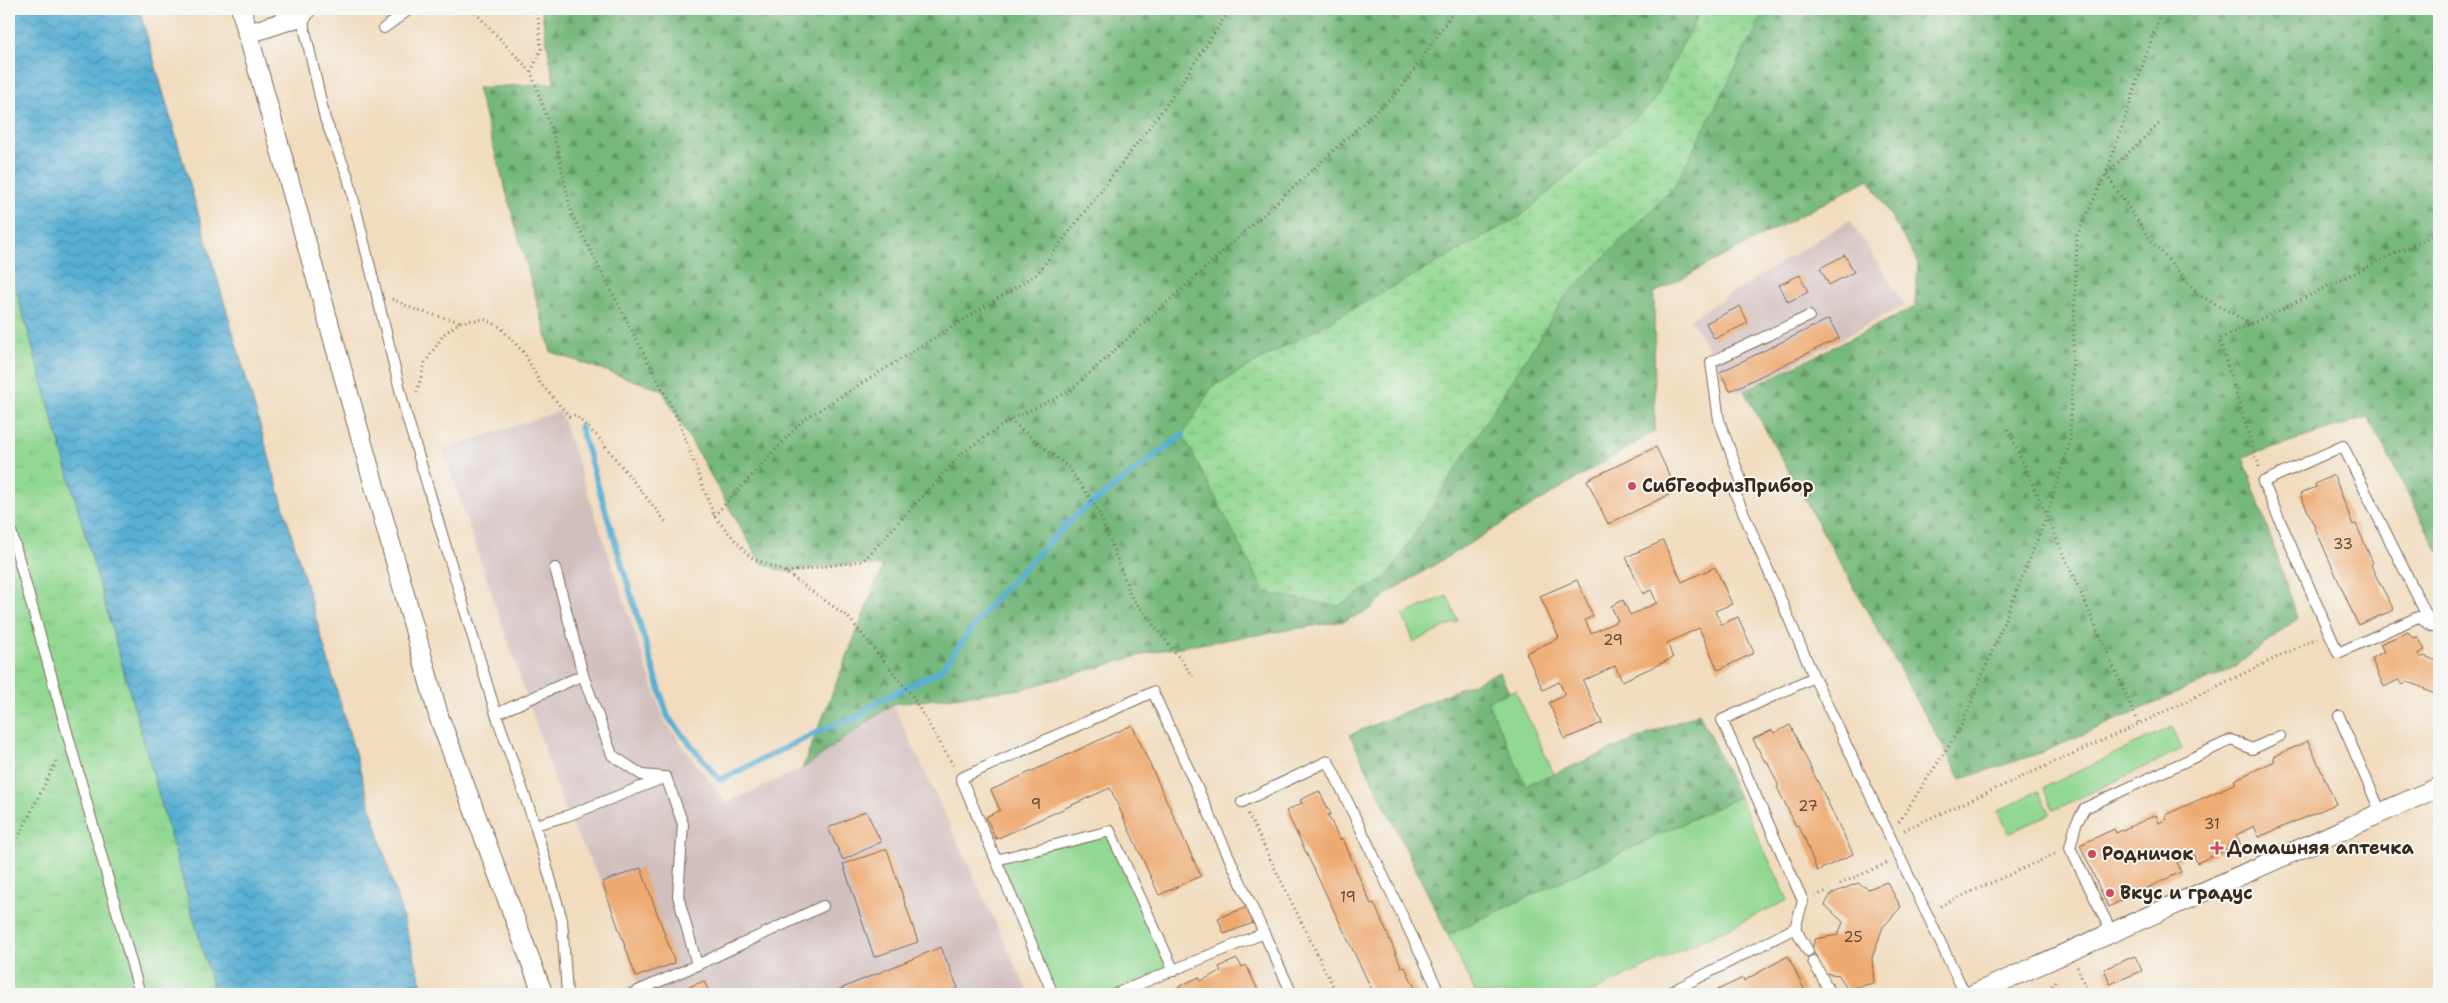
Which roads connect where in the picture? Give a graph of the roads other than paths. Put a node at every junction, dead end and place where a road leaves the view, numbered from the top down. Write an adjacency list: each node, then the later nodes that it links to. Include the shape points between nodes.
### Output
1 (241, 9): 5 (street)
2 (410, 9): 4 (lane)
3 (303, 11): 5 (street); 12 (lane, via 325,119 348,177 406,414)
4 (384, 28)
5 (247, 34): 30 (street, via 439,717)
6 (1809, 316): 11 (lane, via 1711,362 1719,420 1742,483 1735,493)
7 (9, 524): 29 (lane)
8 (555, 568): 10 (lane)
9 (2436, 626): 9 (lane, via 2343,446 2263,482 2338,653 2418,617)
10 (583, 675): 12 (lane); 15 (lane, via 612,755 642,775)
11 (1814, 677): 22 (lane, via 1722,720 1803,901); 39 (lane)
12 (496, 714): 19 (lane)
13 (2339, 716): 18 (lane)
14 (2280, 736): 24 (lane, via 2252,749 2231,740 2085,808 2076,824 2070,848)
15 (666, 777): 19 (lane, via 568,816); 27 (lane, via 683,824 678,896)
16 (2439, 787): 18 (street)
17 (1242, 802): 36 (lane, via 1328,761)
18 (2381, 813): 24 (street)
19 (535, 825): 31 (lane, via 562,920)
20 (996, 860): 23 (lane, via 961,778 1153,692); 28 (lane, via 1110,831); 33 (lane)
21 (823, 906): 27 (lane)
22 (1795, 928): 25 (lane); 37 (lane)
23 (1264, 933): 28 (lane); 35 (lane)
24 (2112, 933): 40 (street)
25 (1808, 951)
26 (1813, 961): 38 (lane)
27 (697, 965): 32 (lane)
28 (1174, 972): 34 (lane)
29 (140, 994)
30 (543, 994)
31 (567, 994)
32 (631, 994)
33 (1053, 994)
34 (1115, 994)
35 (1292, 994)
36 (1440, 994)
37 (1666, 994)
38 (1831, 994)
39 (1965, 994)
40 (1974, 994)

